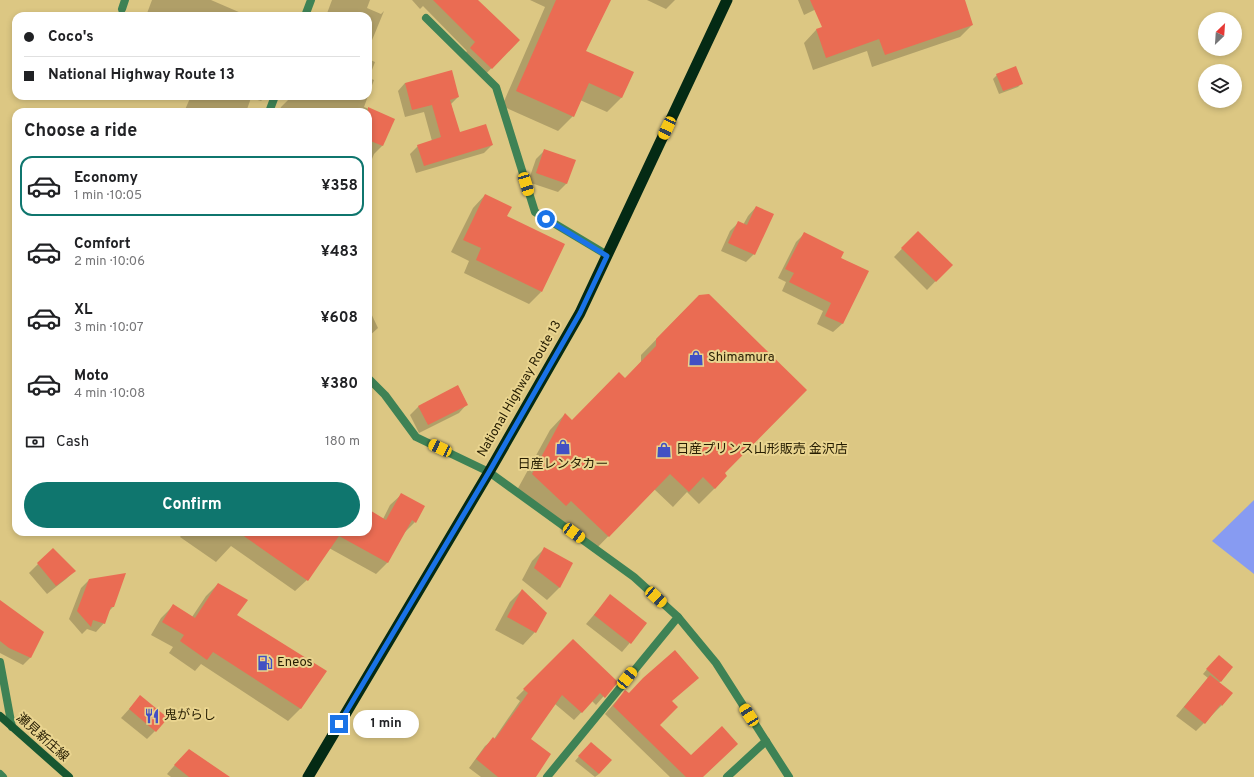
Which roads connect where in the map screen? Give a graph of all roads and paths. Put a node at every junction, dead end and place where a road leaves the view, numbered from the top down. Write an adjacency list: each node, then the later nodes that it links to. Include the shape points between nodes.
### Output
1 (125, 0): 4 (street)
2 (311, 0): 5 (street)
3 (727, 0): 7 (highway, National Highway Route 13)
4 (122, 9)
5 (306, 12)
6 (426, 18): 7 (street, via 496,87 534,212)
7 (607, 256): 9 (highway, National Highway Route 13, via 580,313)
8 (372, 382): 9 (street, via 385,395 416,437)
9 (489, 472): 10 (street, via 634,577); 18 (highway, National Highway Route 13)
10 (678, 616): 14 (street, via 716,663); 19 (street)
11 (0, 662): 13 (street)
12 (0, 716): 13 (main road, 瀬見新庄線)
13 (12, 727): 17 (main road, 瀬見新庄線)
14 (766, 741): 20 (street); 21 (street)
15 (0, 774): 16 (street)
16 (3, 777)
17 (69, 777)
18 (308, 777)
19 (547, 777)
20 (727, 777)
21 (790, 777)

